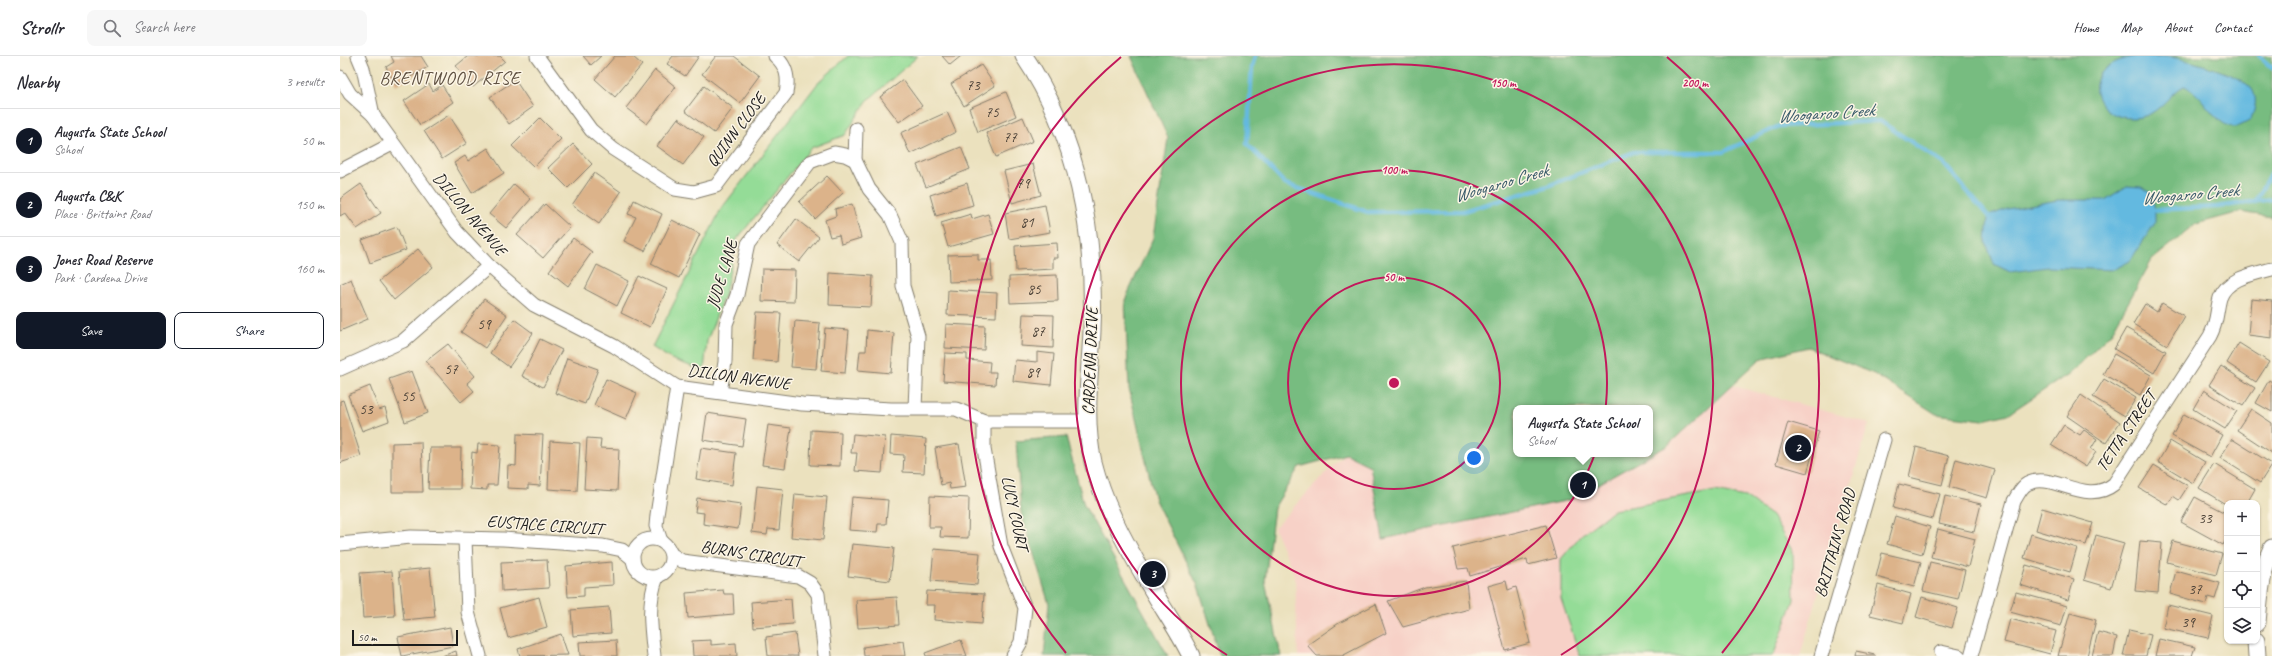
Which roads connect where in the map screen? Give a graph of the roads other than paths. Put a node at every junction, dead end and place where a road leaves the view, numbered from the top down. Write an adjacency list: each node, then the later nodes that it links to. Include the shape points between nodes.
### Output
1 (358, 56): 6 (street, DILLON AVENUE)
2 (537, 56): 3 (street, QUINN CLOSE, via 592,130 613,149 675,189 694,192 716,186 786,93 786,68)
3 (775, 56)
4 (1024, 56): 18 (street, CARDENA DRIVE, via 1054,109 1069,150 1085,212 1093,288 1087,389)
5 (340, 77): 6 (street, DILLON AVENUE, via 350,94)
6 (373, 115): 8 (street, DILLON AVENUE)
7 (856, 129): 9 (street)
8 (392, 144): 10 (street); 11 (street, DILLON AVENUE, via 457,232)
9 (854, 160): 15 (street, JUDE LANE, via 834,153 810,162 748,244 737,295 726,324 725,362); 16 (street, via 869,189 890,215 902,242 903,286 918,336)
10 (340, 170)
11 (489, 266): 13 (street, via 404,341); 14 (street, DILLON AVENUE, via 534,305 614,346)
12 (2272, 269): 37 (street, TETTA STREET, via 2229,284 2220,297 2216,324 2210,336 2114,484 2106,490 2093,493 2046,482 2028,483 2020,490 2014,501)
13 (340, 369)
14 (677, 387): 15 (street, DILLON AVENUE); 21 (street)
15 (720, 392): 16 (street, DILLON AVENUE, via 802,404)
16 (915, 408): 17 (street, DILLON AVENUE, via 956,409)
17 (984, 421): 18 (street, DILLON AVENUE); 33 (street, LUCY COURT, via 984,449 1001,546 1025,608 1021,642)
18 (1088, 421): 34 (street, CARDENA DRIVE, via 1093,462 1103,494 1119,530)
19 (1884, 440): 35 (street, BRITTAINS ROAD)
20 (465, 539): 22 (street, EUSTACE CIRCUIT, via 411,537); 24 (street, EUSTACE CIRCUIT, via 603,546); 30 (street, EUSTACE CIRCUIT, via 468,612)
21 (655, 540): 24 (street, via 644,540); 25 (street, via 666,544)
22 (340, 544)
23 (2272, 548): 27 (street)
24 (634, 553): 26 (street, via 636,570)
25 (674, 560): 26 (street, via 662,574); 32 (street, BURNS CIRCUIT, via 798,576 810,583 818,594)
26 (651, 576): 31 (street, via 650,626)
27 (2258, 608)
28 (2256, 644): 38 (street)
29 (1941, 652): 36 (street)
30 (480, 656)
31 (654, 656)
32 (825, 656)
33 (1013, 656)
34 (1191, 656)
35 (1821, 656)
36 (1959, 656)
37 (1971, 656)
38 (2257, 656)

